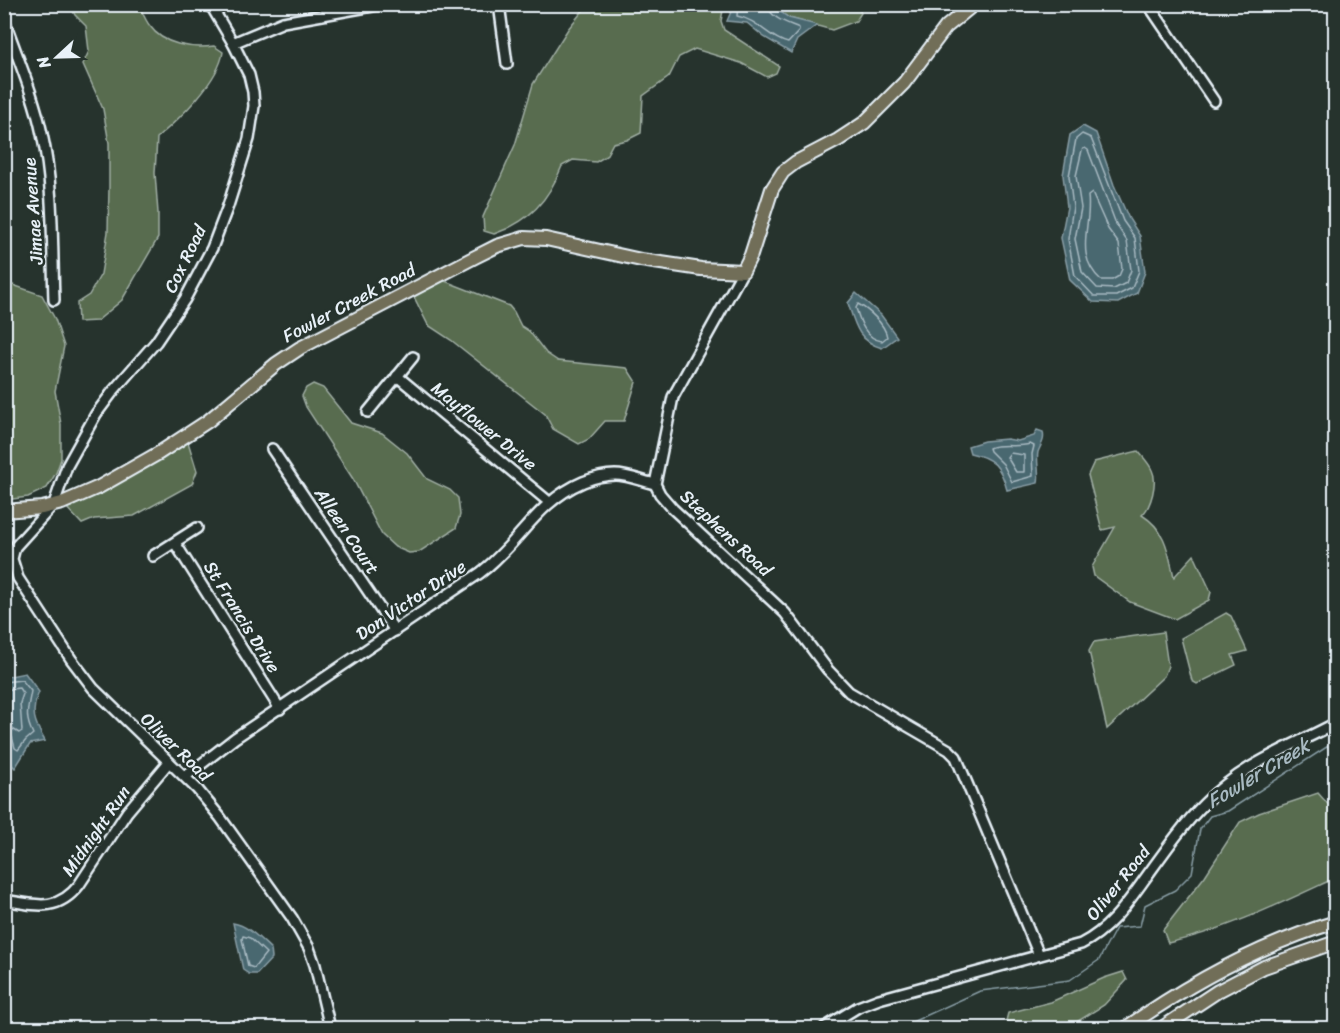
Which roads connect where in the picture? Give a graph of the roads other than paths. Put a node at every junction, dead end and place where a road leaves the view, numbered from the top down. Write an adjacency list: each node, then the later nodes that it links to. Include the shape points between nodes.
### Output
1 (210, 4): 7 (street, Cox Road)
2 (384, 4): 7 (street, via 291,20)
3 (499, 4): 8 (street)
4 (974, 4): 10 (main road, Stephens Road, via 946,27 904,83 864,123 783,172 772,189)
5 (1148, 4): 9 (street)
6 (4, 19): 11 (street, Jimae Avenue, via 45,149)
7 (233, 43): 18 (street, Cox Road, via 249,75 254,106 249,139 212,248 168,327 96,414 70,460)
8 (507, 64)
9 (1215, 101)
10 (743, 271): 16 (street, Stephens Road, via 673,397); 18 (main road, Fowler Creek Road, via 641,260 546,239 511,241 300,348 186,436 99,487)
11 (54, 300)
12 (413, 357): 13 (street)
13 (397, 376): 14 (street); 17 (street, Mayflower Drive)
14 (368, 412)
15 (272, 449): 23 (street, Alleen Court)
16 (655, 484): 17 (street, Don Victor Drive, via 627,476 601,476); 31 (street, Stephens Road, via 673,509 795,624 842,686 956,757)
17 (549, 502): 23 (street, Don Victor Drive, via 493,563)
18 (54, 504): 19 (main road, Fowler Creek Road); 26 (street, Oliver Road, via 15,547 12,559 18,578 93,688)
19 (4, 511)
20 (197, 528): 21 (street)
21 (175, 543): 22 (street); 24 (street, St Francis Drive)
22 (153, 556)
23 (395, 631): 24 (street, Don Victor Drive)
24 (280, 709): 27 (street, Don Victor Drive)
25 (1335, 723): 31 (street, Oliver Road, via 1235,776 1179,832 1106,927 1081,944)
26 (169, 762): 27 (street, Oliver Road); 28 (street, Midnight Run, via 132,806 68,897 47,906)
27 (186, 776): 32 (street, Oliver Road, via 300,931 315,965)
28 (4, 900)
29 (1335, 922): 34 (main road, via 1261,949 1203,978)
30 (1335, 942): 35 (main road, via 1264,967)
31 (1039, 955): 33 (street, Oliver Road, via 879,999 858,1007)
32 (330, 1029)
33 (824, 1029)
34 (1126, 1029)
35 (1162, 1029)

